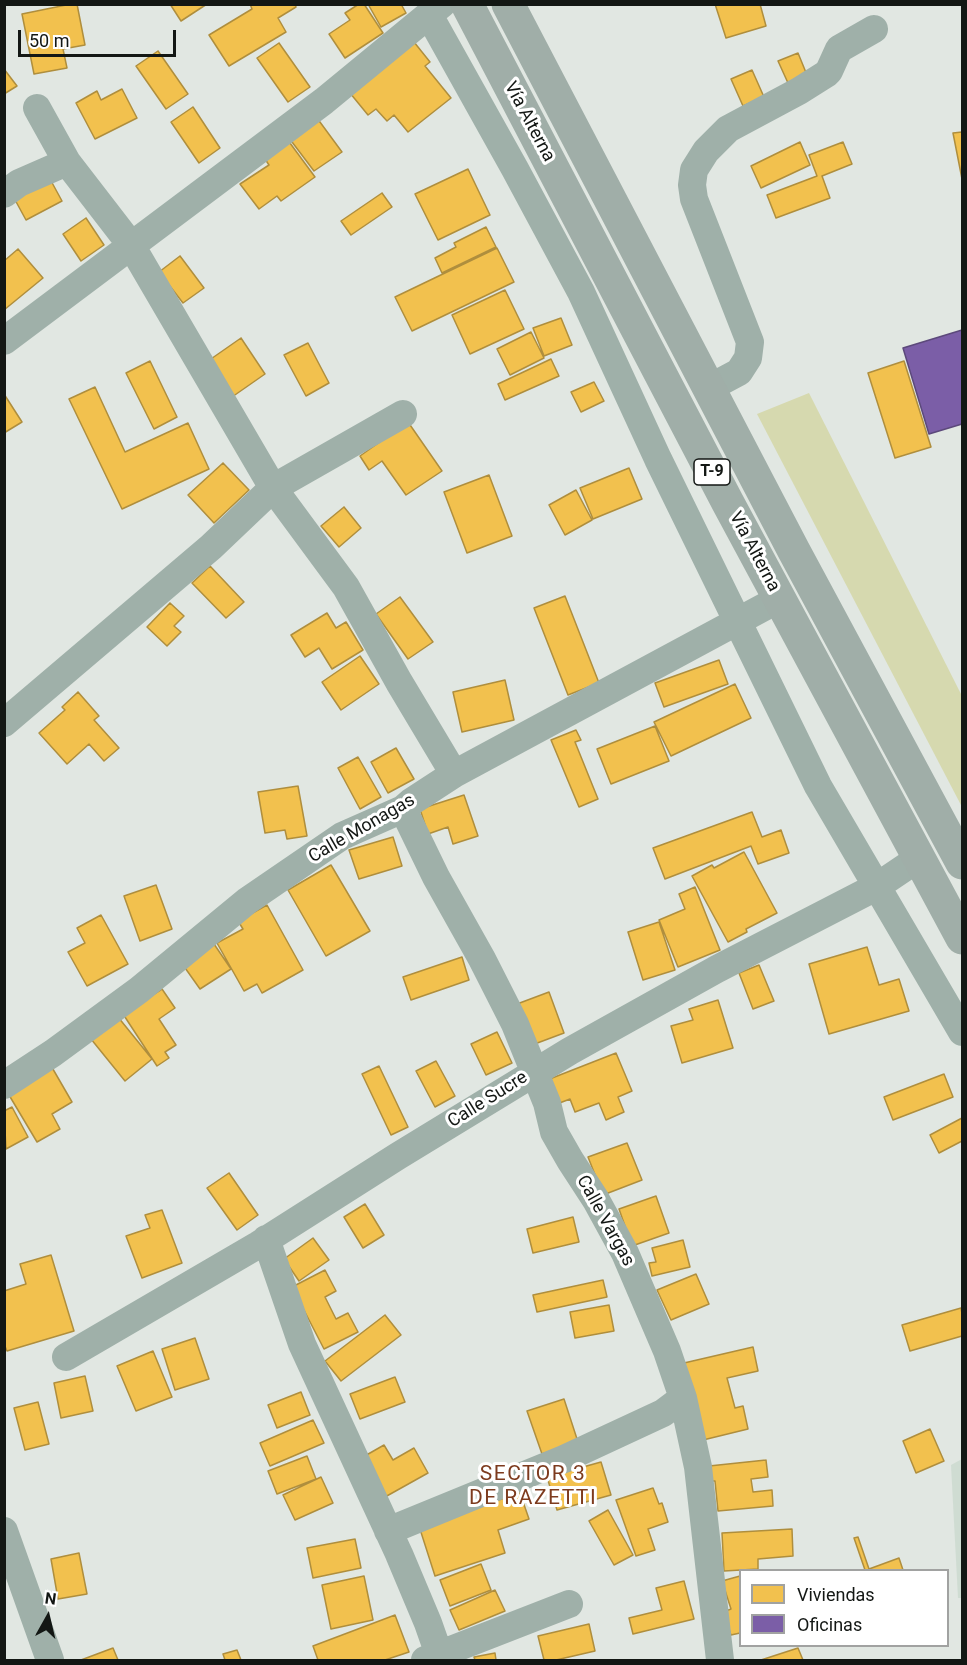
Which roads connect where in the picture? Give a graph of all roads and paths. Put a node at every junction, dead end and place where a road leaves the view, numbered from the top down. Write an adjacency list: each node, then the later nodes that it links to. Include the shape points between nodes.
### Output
1 (467, 4): 13 (highway, Vía Alterna / T-9)
2 (508, 4): 10 (highway, Vía Alterna / T-9)
3 (435, 10): 8 (street, via 324,101); 14 (street, via 580,292)
4 (874, 29): 10 (street, via 839,49 826,74 728,129 693,170 694,199 750,342 748,358 739,372)
5 (37, 108): 6 (street)
6 (67, 162): 7 (street, via 19,183); 8 (street)
7 (4, 194)
8 (131, 245): 9 (street); 12 (street)
9 (4, 341)
10 (708, 388): 19 (highway, Vía Alterna / T-9)
11 (403, 414): 12 (street)
12 (273, 488): 15 (street, via 211,547); 16 (street, via 346,587)
13 (779, 599): 14 (street, Calle Monagas); 18 (highway, Vía Alterna / T-9)
14 (736, 622): 16 (street, Calle Monagas); 20 (street, via 818,786)
15 (4, 723)
16 (454, 774): 17 (street, Calle Monagas)
17 (403, 809): 23 (street, Calle Vargas, via 510,1013); 24 (street, Calle Monagas, via 342,836 247,901 139,990)
18 (919, 858): 20 (street, Calle Sucre); 21 (highway, Vía Alterna / T-9)
19 (963, 863)
20 (876, 887): 22 (street); 23 (street, Calle Sucre, via 717,969)
21 (963, 938)
22 (963, 1032)
23 (534, 1072): 25 (street, Calle Sucre); 27 (street, Calle Vargas, via 554,1132 625,1253)
24 (4, 1085)
25 (266, 1239): 26 (street, Calle Sucre); 29 (street, via 302,1344)
26 (66, 1357)
27 (683, 1398): 29 (street, via 663,1413 564,1459); 33 (street, Calle Vargas, via 698,1467)
28 (4, 1531): 32 (street)
29 (388, 1531): 31 (street, via 428,1623)
30 (569, 1604): 31 (street)
31 (435, 1659)
32 (50, 1660)
33 (720, 1660)

